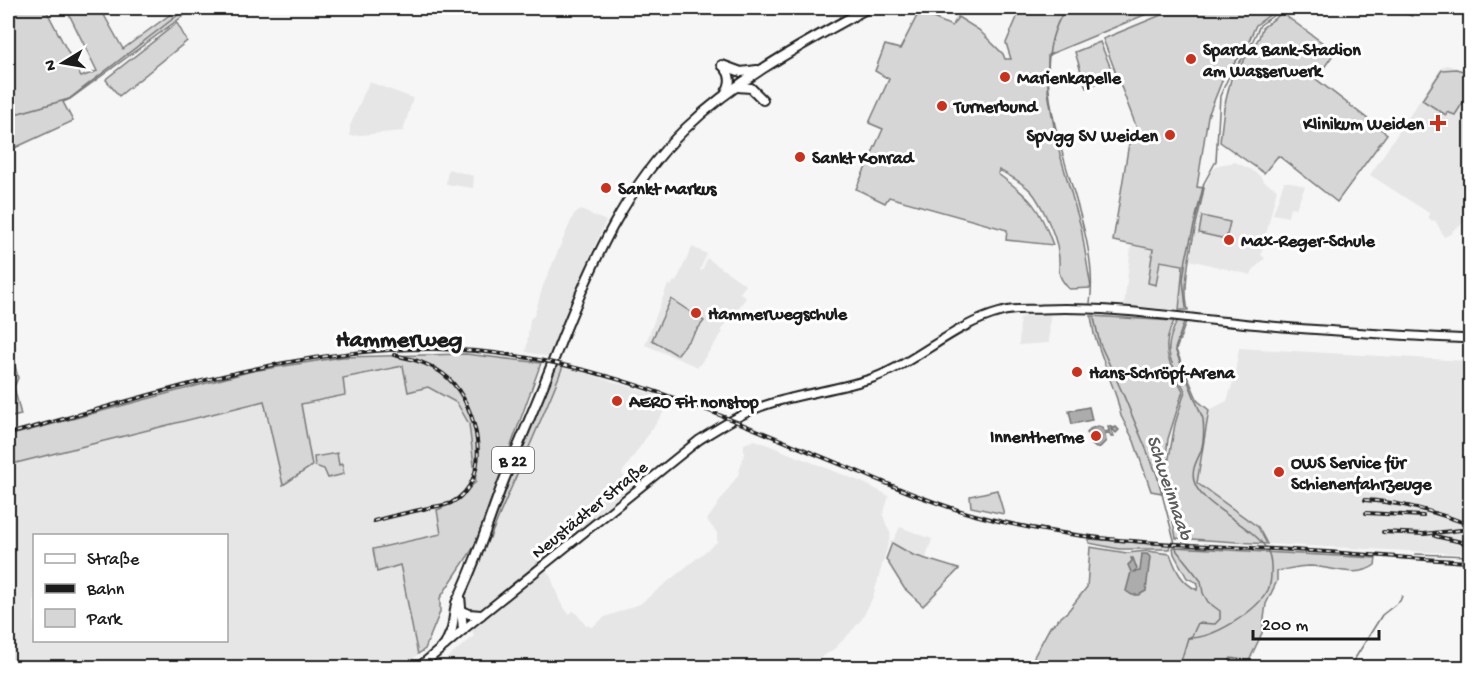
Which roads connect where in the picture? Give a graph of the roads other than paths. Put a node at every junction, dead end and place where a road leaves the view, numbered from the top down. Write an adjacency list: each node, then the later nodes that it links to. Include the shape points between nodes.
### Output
1 (868, 8): 2 (main road, B 22)
2 (761, 69): 3 (main road, B 22); 3 (main road, via 757,81 763,100 751,88); 4 (main road, via 741,72 722,65 730,82)
3 (734, 88): 4 (main road, B 22)
4 (723, 96): 6 (main road, B 22, via 685,129 645,174 612,225 585,279)
5 (1470, 339): 8 (main road, Neustädter Straße, via 1088,310 1002,312 965,325 876,377 773,403 738,417 699,440)
6 (460, 594): 7 (main road, B 22); 10 (main road, B 22)
7 (461, 610): 8 (main road); 9 (main road, B 22)
8 (481, 615): 9 (main road, Neustädter Straße)
9 (463, 630): 10 (main road)
10 (445, 645): 11 (main road)
11 (418, 668)

